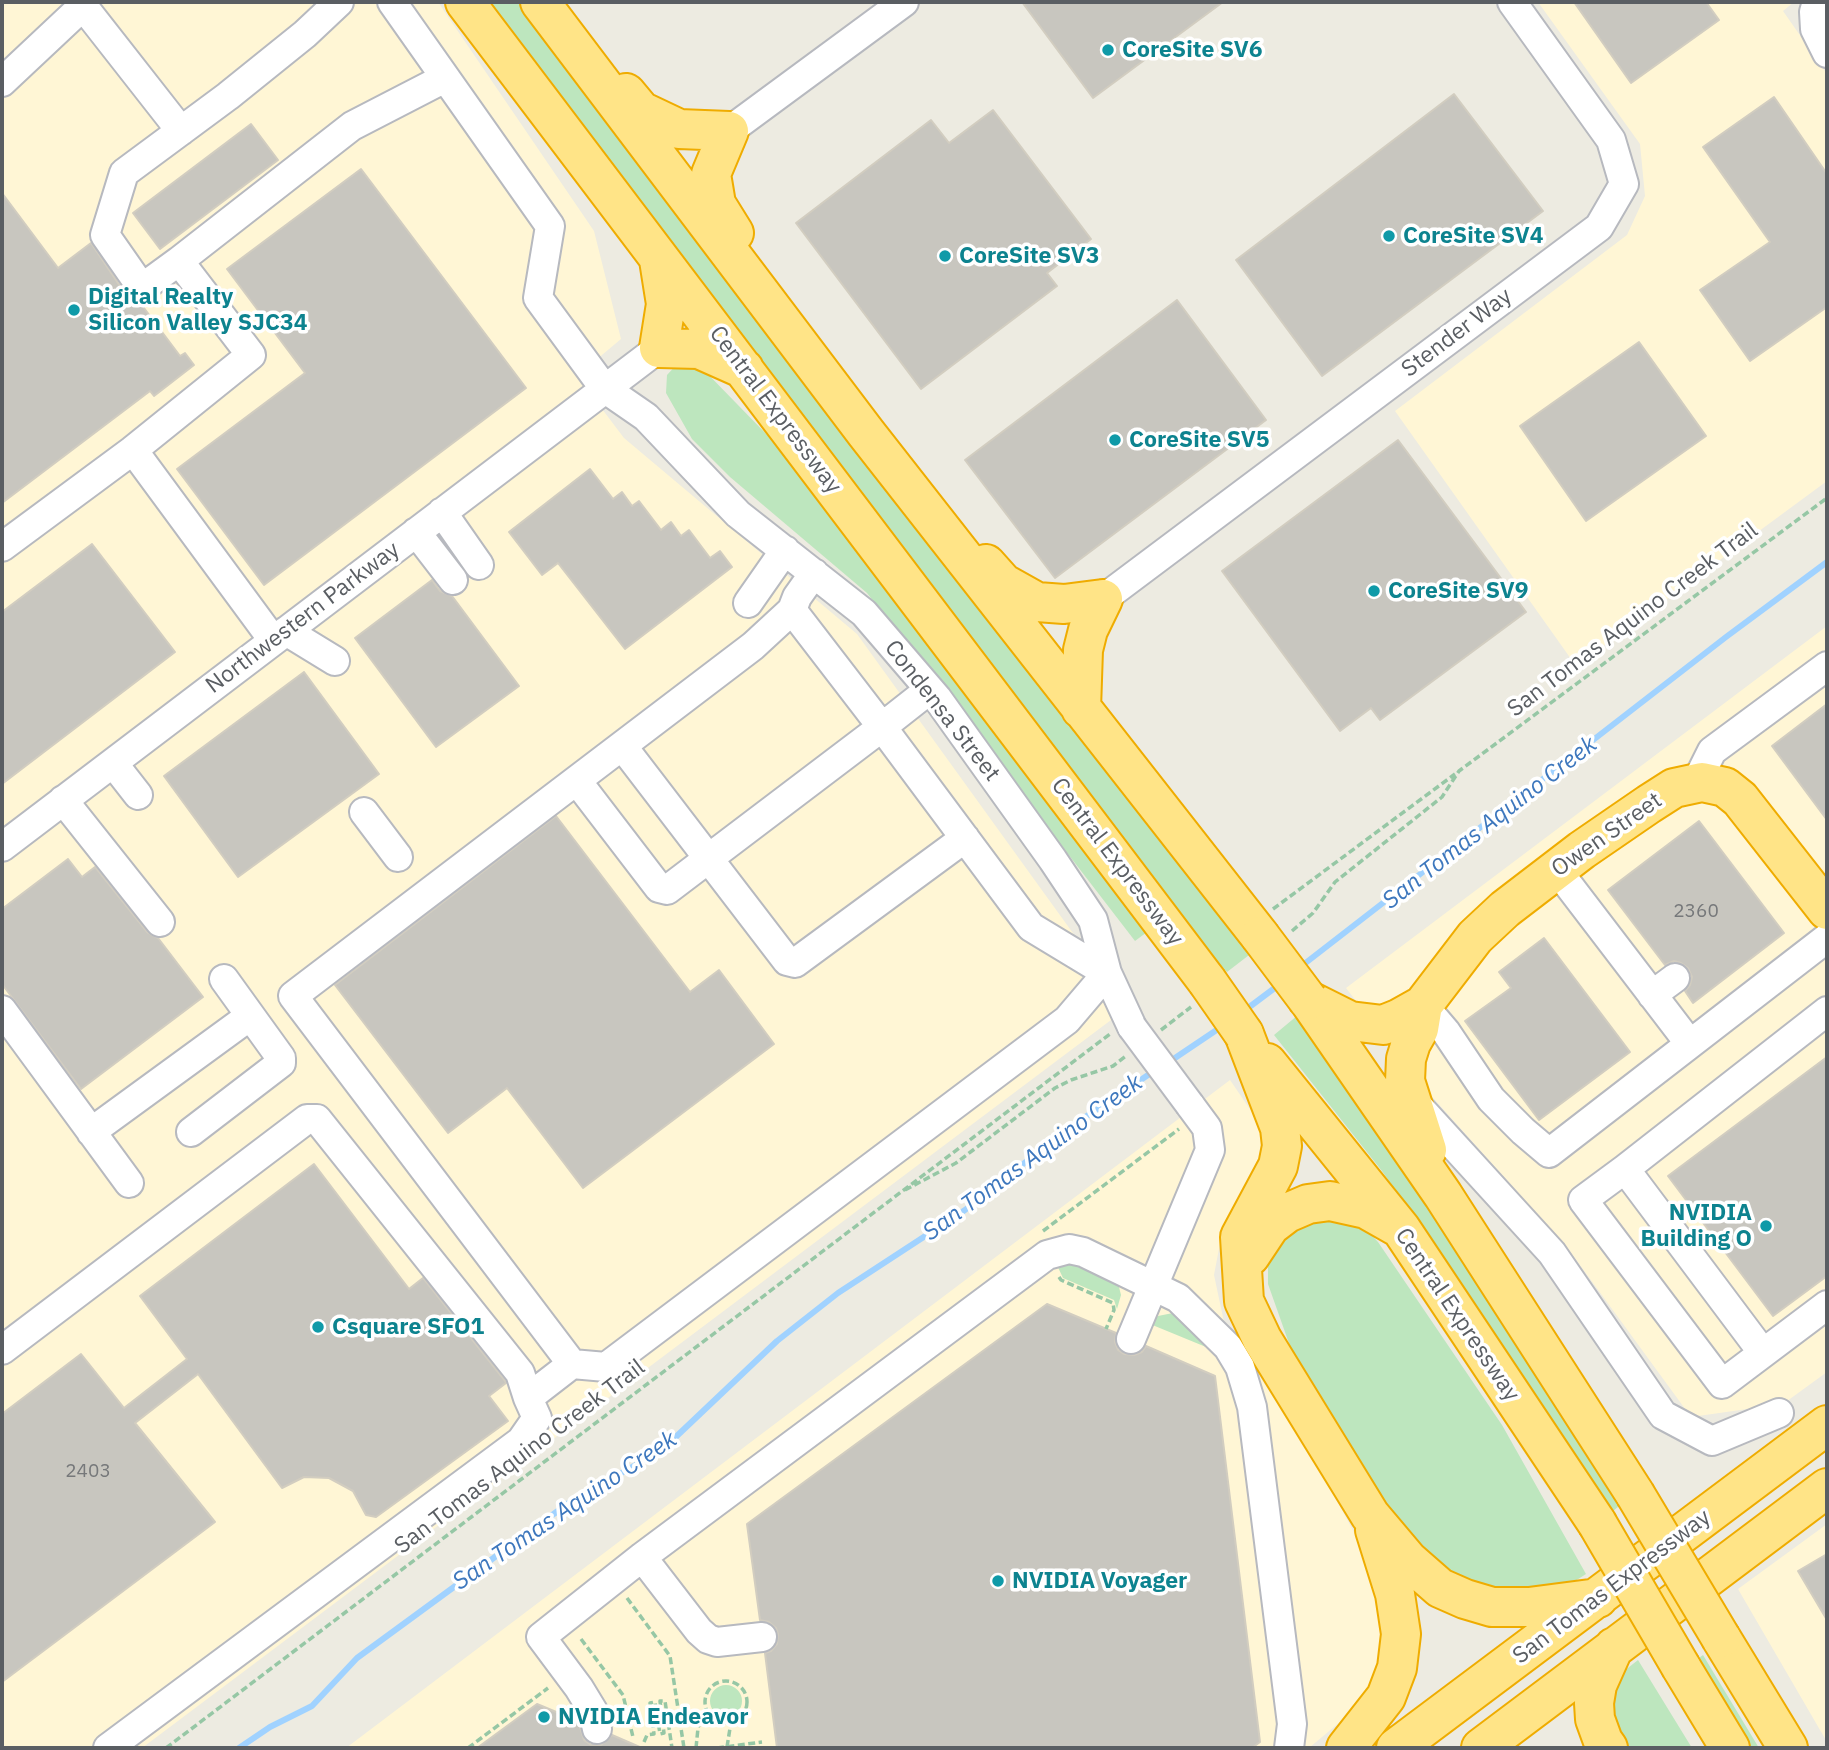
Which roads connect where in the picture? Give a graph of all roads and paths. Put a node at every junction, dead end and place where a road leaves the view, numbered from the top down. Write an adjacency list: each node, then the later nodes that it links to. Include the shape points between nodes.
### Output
1 (339, 2): 12 (street, via 296,42)
2 (392, 2): 10 (street)
3 (465, 2): 14 (highway, Central Expressway)
4 (541, 2): 13 (highway, via 557,13 641,111 679,130); 19 (highway)
5 (1512, 2): 29 (street, Stender Way, via 1611,140 1624,184 1599,227)
6 (1817, 2): 9 (street, via 1815,29)
7 (83, 4): 11 (street); 12 (street)
8 (892, 5): 13 (street)
9 (1827, 53)
10 (445, 78): 15 (street, via 352,126); 18 (street, via 550,226 538,298)
11 (2, 82)
12 (181, 131): 15 (street, via 124,173 105,235 142,288)
13 (729, 131): 19 (highway, via 712,174 716,204)
14 (659, 257): 16 (highway, via 666,304); 17 (highway, Central Expressway)
15 (179, 261): 20 (street, via 251,355)
16 (659, 348): 17 (highway, via 699,349); 18 (street, Northwestern Parkway)
17 (744, 369): 58 (highway, Central Expressway)
18 (604, 388): 22 (street, Northwestern Parkway); 25 (street, Condensa Street, via 646,417 737,514)
19 (866, 433): 29 (highway, via 1003,583 1037,602); 36 (highway)
20 (133, 450): 24 (street); 33 (street)
21 (1827, 498): 40 (path, San Tomas Aquino Creek Trail)
22 (442, 512): 23 (street, Northwestern Parkway); 26 (street)
23 (416, 532): 28 (street); 31 (street, Northwestern Parkway)
24 (2, 547)
25 (785, 550): 27 (street, Condensa Street); 30 (street)
26 (479, 565)
27 (814, 573): 32 (street); 35 (street, Condensa Street, via 864,613)
28 (453, 580)
29 (1103, 599): 36 (highway, via 1083,650)
30 (748, 603)
31 (318, 606): 33 (street, Northwestern Parkway); 33 (street, via 335,662)
32 (792, 610): 37 (street); 38 (street)
33 (279, 635): 39 (street, Northwestern Parkway)
34 (1827, 666): 42 (street, via 1712,751)
35 (929, 690): 37 (street); 55 (street, Condensa Street, via 1093,920)
36 (1081, 709): 53 (highway)
37 (882, 727): 46 (street); 49 (street)
38 (623, 747): 41 (street); 49 (street)
39 (113, 763): 43 (street); 44 (street, Northwestern Parkway)
40 (1459, 771): 53 (path, San Tomas Aquino Creek Trail, via 1442,797 1335,882 1313,913); 53 (path, San Tomas Aquino Creek Trail, via 1273,909)
41 (577, 781): 49 (street, via 659,888 667,890); 84 (street, via 293,996)
42 (1696, 783): 50 (highway, Owen Street, via 1674,788 1648,804); 51 (highway, via 1724,787 1740,799)
43 (138, 795)
44 (63, 800): 47 (street, Northwestern Parkway); 52 (street)
45 (364, 812): 48 (street)
46 (965, 838): 49 (street, via 795,963 787,961); 55 (street, via 1031,927)
47 (2, 847)
48 (398, 857)
49 (708, 859)
50 (1557, 870): 59 (street); 61 (highway, Owen Street, via 1475,937)
51 (1827, 910)
52 (160, 922)
53 (1274, 935): 60 (highway, bridge)
54 (1827, 939): 67 (street)
55 (1107, 973): 65 (street, Condensa Street); 84 (street, via 1067,1020 606,1367)
56 (1675, 978): 59 (street)
57 (224, 979): 64 (street)
58 (1204, 990): 65 (path, San Tomas Aquino Creek Trail); 66 (highway, Central Expressway, bridge)
59 (1652, 995): 67 (street)
60 (1308, 1000): 61 (highway, via 1350,1021 1383,1025); 75 (highway)
61 (1423, 1005): 67 (street, via 1491,1099 1549,1153); 68 (highway, via 1406,1059)
62 (2, 1010): 70 (street)
63 (1826, 1014): 72 (street)
64 (250, 1016): 70 (street); 71 (street, via 281,1063)
65 (1138, 1032): 69 (street, Condensa Street, bridge); 74 (path, San Tomas Aquino Creek Trail); 74 (path, San Tomas Aquino Creek Trail, via 1113,1066 1055,1088 956,1163)
66 (1244, 1034): 76 (highway, Central Expressway); 78 (highway, via 1280,1128 1282,1146 1278,1166 1240,1237)
67 (1690, 1044)
68 (1410, 1098): 75 (highway); 86 (street, via 1552,1253 1663,1415 1712,1441)
69 (1202, 1117): 77 (path, via 1184,1116 1184,1125 1035,1237); 79 (street, via 1210,1150)
70 (91, 1132): 73 (street)
71 (191, 1132)
72 (1625, 1169): 83 (street); 83 (street, via 1583,1200 1722,1384)
73 (129, 1183)
74 (897, 1194): 106 (path, San Tomas Aquino Creek Trail)
75 (1443, 1195): 118 (highway, bridge, via 1635,1494)
76 (1401, 1229): 78 (highway, via 1366,1209 1330,1201 1308,1204 1270,1226); 117 (highway, Central Expressway, bridge, via 1597,1523)
77 (1047, 1255): 79 (street, via 1069,1249 1083,1252); 81 (path, via 1061,1280 1113,1303); 90 (street)
78 (1241, 1270): 89 (highway, via 1244,1301 1262,1339)
79 (1154, 1285): 81 (street); 112 (street, via 1178,1298 1228,1347 1240,1367 1252,1407 1292,1724)
80 (1827, 1304): 83 (street)
81 (1118, 1334)
82 (2, 1350): 85 (street, via 307,1119 317,1119 520,1373)
83 (1763, 1353)
84 (572, 1364): 85 (street)
85 (528, 1398): 105 (street, via 537,1418 521,1441)
86 (1779, 1413)
87 (1827, 1425): 92 (highway, San Tomas Expressway)
88 (1827, 1488): 95 (highway)
89 (1370, 1515): 92 (highway, via 1408,1560 1440,1588 1465,1599 1492,1607 1530,1607); 113 (highway, via 1395,1594 1401,1634 1397,1668 1386,1697)
90 (642, 1557): 91 (street); 93 (street, via 708,1639)
91 (613, 1580): 99 (street, via 541,1637 593,1711); 109 (path, via 670,1656)
92 (1598, 1598): 114 (highway, San Tomas Expressway)
93 (762, 1637)
94 (581, 1639): 100 (path, via 623,1695)
95 (1614, 1647): 115 (highway); 116 (highway, via 1594,1703 1595,1719)
96 (548, 1688): 107 (path)
97 (708, 1713): 98 (path, via 718,1721); 98 (path, via 705,1699 712,1687 732,1682 743,1690 746,1703 742,1716); 110 (path, via 701,1719)
98 (731, 1722): 104 (path)
99 (597, 1729)
100 (633, 1737)
101 (644, 1741): 108 (path, via 654,1734 650,1703 655,1702 660,1734 664,1733 660,1701 665,1701)
102 (762, 1742): 103 (path)
103 (755, 1746): 104 (path)
104 (727, 1747): 111 (path)
105 (108, 1748)
106 (166, 1748)
107 (468, 1748)
108 (671, 1748)
109 (684, 1748)
110 (696, 1748)
111 (717, 1748)
112 (1289, 1748)
113 (1346, 1748)
114 (1396, 1748)
115 (1481, 1748)
116 (1608, 1748)
117 (1730, 1748)
118 (1788, 1748)

